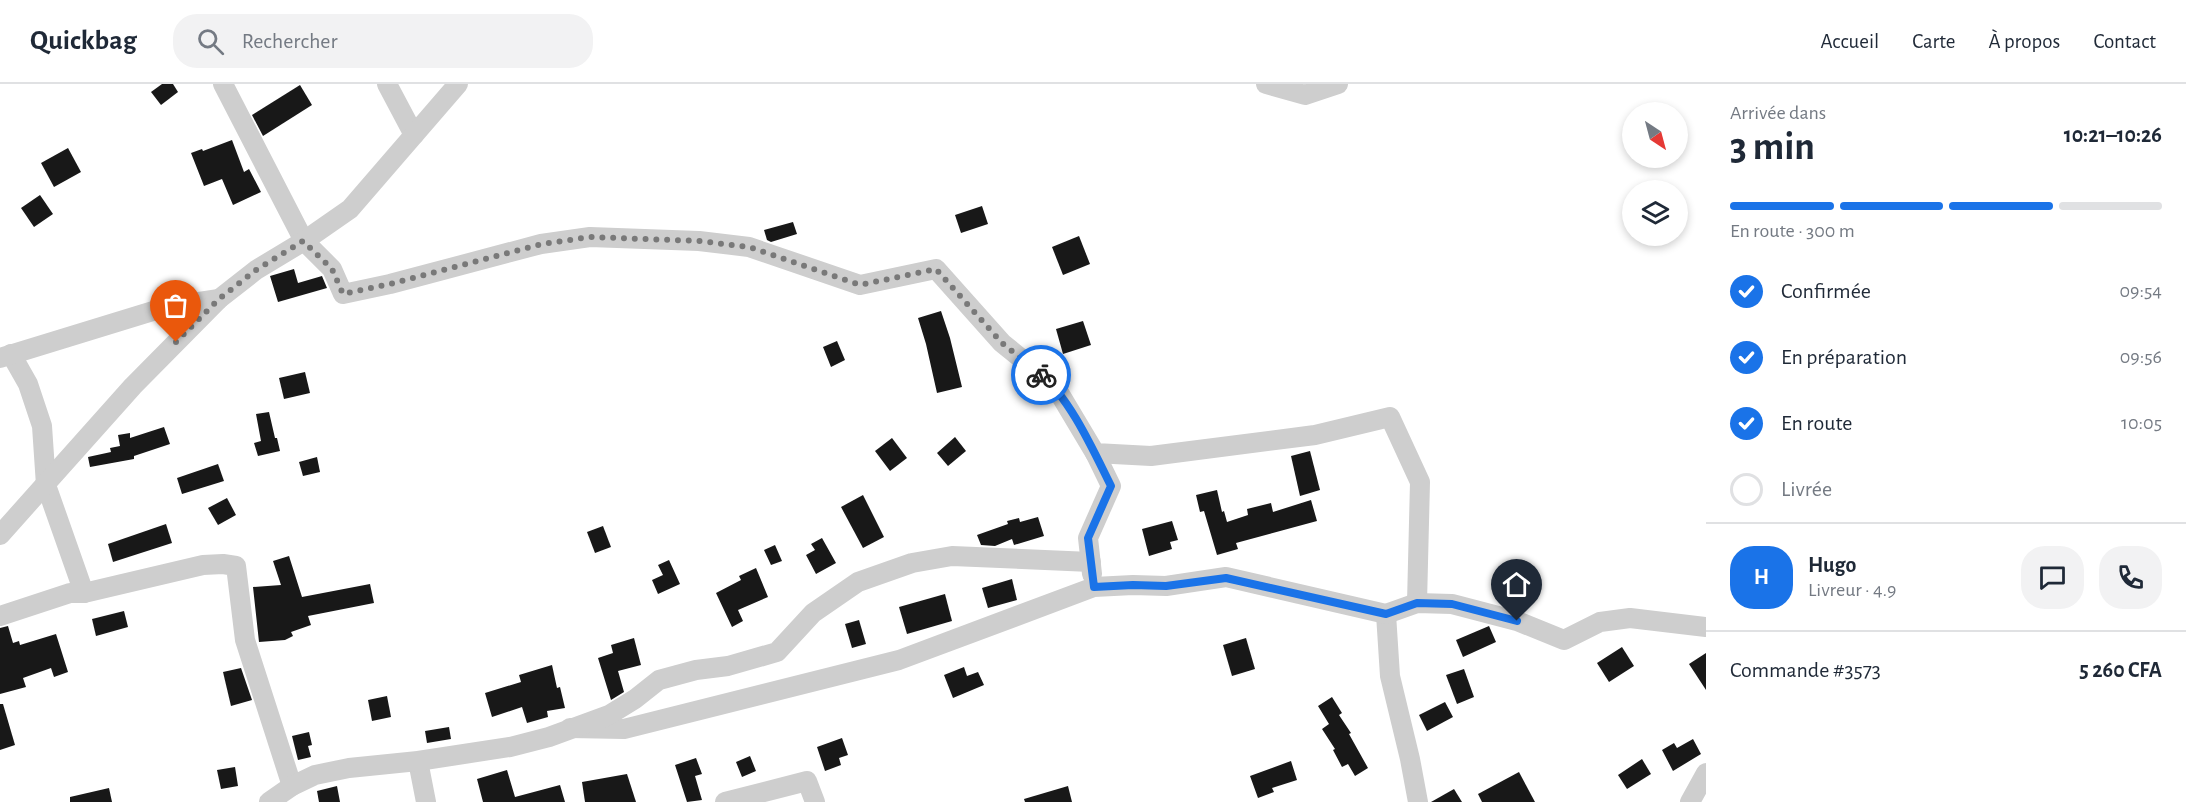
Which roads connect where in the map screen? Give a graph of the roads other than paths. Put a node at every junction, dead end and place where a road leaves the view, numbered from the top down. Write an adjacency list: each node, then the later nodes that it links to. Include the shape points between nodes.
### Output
1 (223, 84): 7 (street)
2 (387, 84): 6 (street)
3 (458, 84): 6 (street)
4 (1266, 84): 5 (street, via 1305,95)
5 (1338, 84)
6 (414, 135): 7 (street, via 350,209)
7 (303, 241): 8 (street); 10 (street, via 332,269 343,294 542,244 590,237 749,247 860,285 936,269 1002,343 1055,386)
8 (219, 299): 9 (street, via 166,307); 11 (street, via 133,386)
9 (6, 356): 11 (street, via 28,384 42,426)
10 (1095, 453): 13 (street, via 1111,486 1088,538); 16 (street, via 1151,456 1315,435 1390,417 1420,482)
11 (46, 485): 12 (street); 15 (street)
12 (0, 535)
13 (1091, 562): 14 (street); 20 (street, via 952,556 912,563 858,582 813,613 777,652 659,680 609,715)
14 (1094, 587): 17 (street, via 1166,586 1226,578); 20 (street, via 899,660 624,729)
15 (84, 593): 18 (street, via 70,593); 23 (street, via 203,565 236,566 245,640)
16 (1417, 603): 17 (street); 19 (street, via 1452,604 1517,621 1564,639 1600,622 1630,618)
17 (1386, 614): 28 (street, via 1390,676)
18 (0, 616)
19 (1706, 627)
20 (570, 728): 21 (street, via 510,747)
21 (418, 761): 23 (street, via 349,768 315,775); 25 (street)
22 (1706, 773): 29 (street)
23 (292, 786): 24 (street)
24 (269, 802)
25 (426, 802)
26 (725, 802): 27 (street, via 807,781)
27 (815, 802)
28 (1418, 802)
29 (1690, 802)

